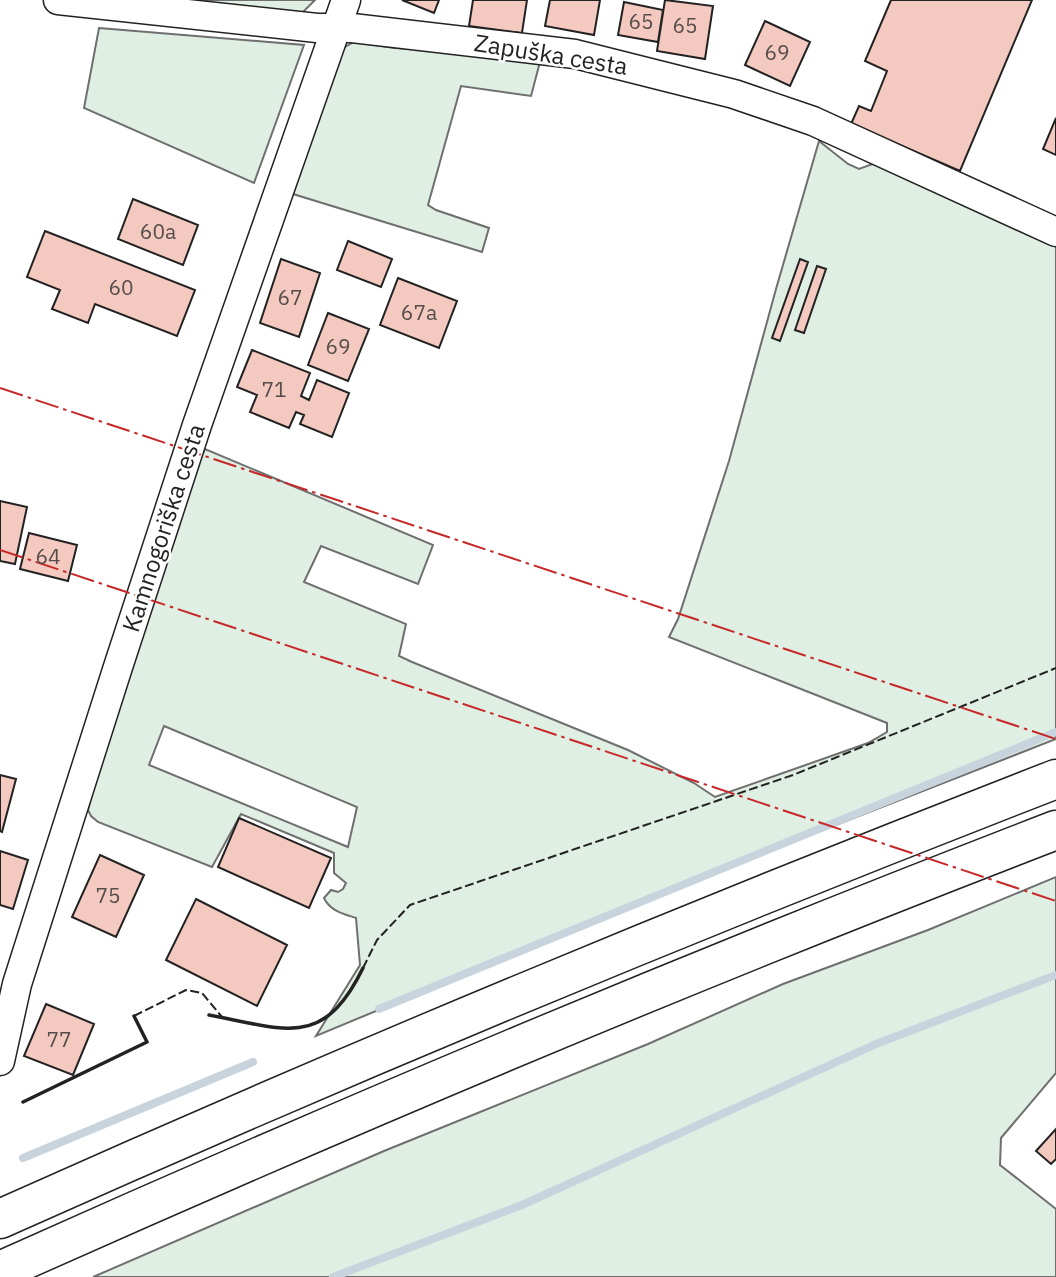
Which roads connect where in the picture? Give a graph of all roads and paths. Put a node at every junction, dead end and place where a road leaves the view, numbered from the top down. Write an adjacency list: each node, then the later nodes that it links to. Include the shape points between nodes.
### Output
1 (58, 0): 3 (street, Zapuška cesta)
2 (346, 0): 3 (street, Kamnogoriška cesta)
3 (335, 28): 4 (street, Zapuška cesta, via 575,54 734,94 813,121); 7 (street, Kamnogoriška cesta, via 113,683 17,984)
4 (1056, 232)
5 (1056, 779): 8 (highway, via 479,1011)
6 (1056, 830): 9 (highway, via 470,1066)
7 (0, 1061)
8 (0, 1219)
9 (0, 1271)

